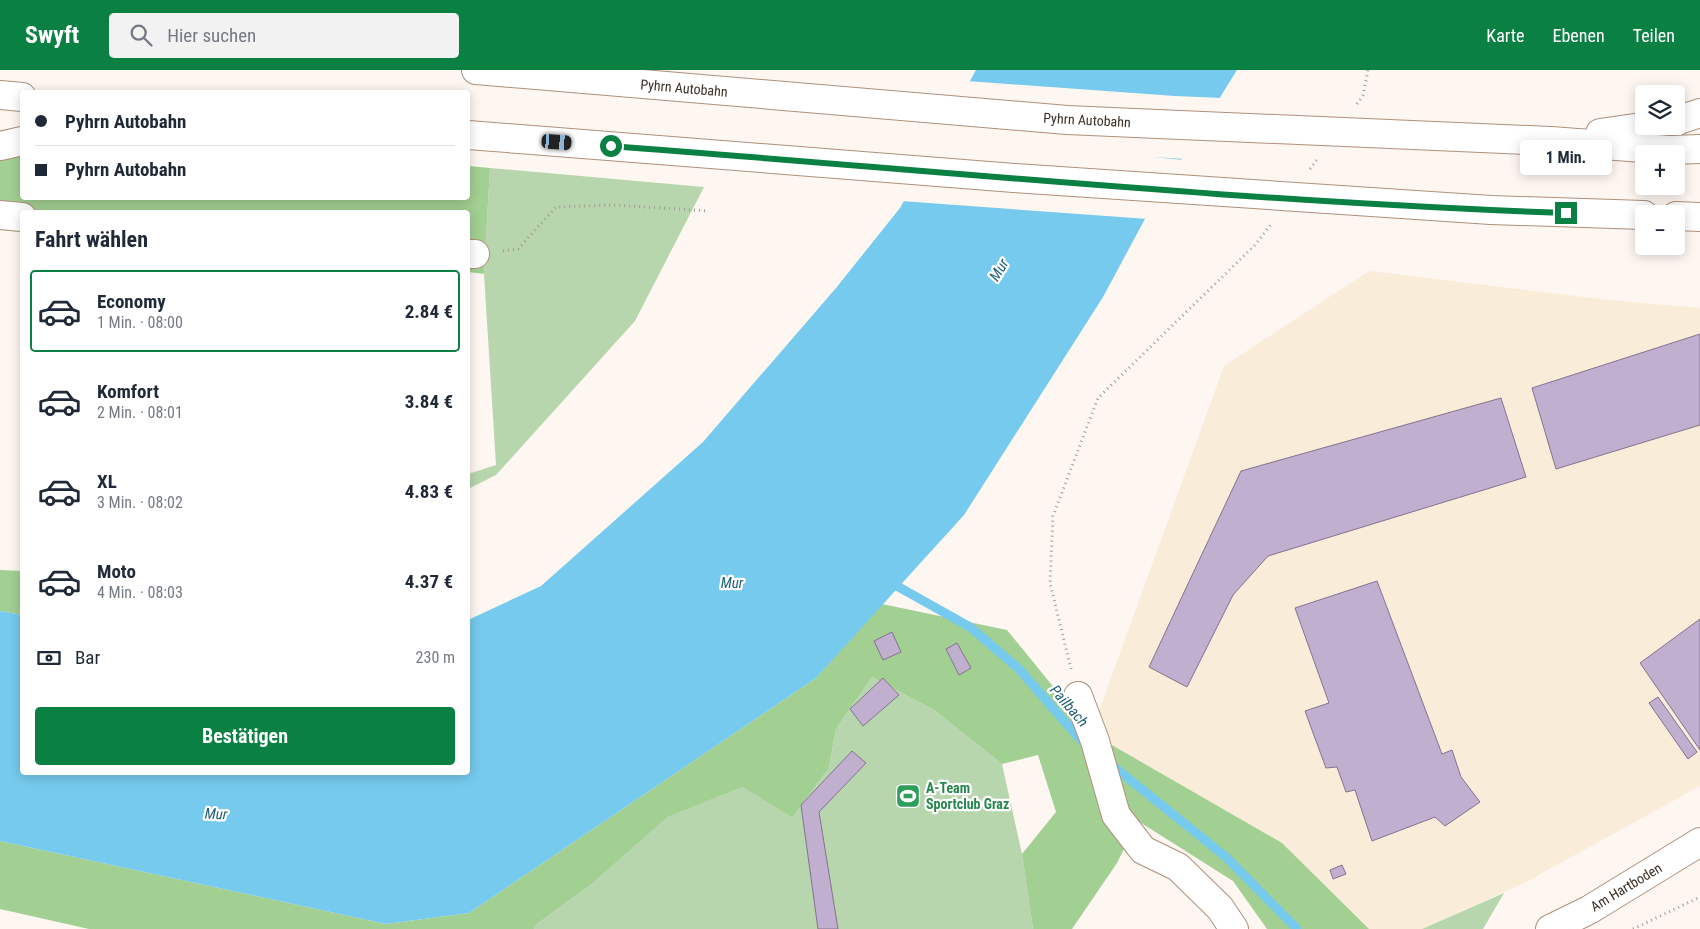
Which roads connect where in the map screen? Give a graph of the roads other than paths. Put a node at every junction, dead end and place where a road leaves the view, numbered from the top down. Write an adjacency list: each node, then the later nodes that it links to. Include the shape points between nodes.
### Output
1 (476, 70): 9 (main road, Pyhrn Autobahn, bridge, via 1067,120)
2 (0, 95): 3 (main road)
3 (20, 97)
4 (1700, 113): 5 (main road)
5 (1685, 117)
6 (1635, 128): 9 (main road)
7 (470, 135): 13 (main road, bridge, via 1112,186 1491,210)
8 (20, 141): 10 (main road)
9 (1550, 141): 11 (main road, Pyhrn Autobahn, via 1669,150)
10 (0, 146)
11 (1700, 149)
12 (0, 215): 15 (main road)
13 (1635, 215)
14 (1685, 216): 16 (main road)
15 (20, 217)
16 (1700, 217)
17 (1078, 696): 19 (main road, via 1095,741 1116,815 1143,850 1178,867 1220,908)
18 (1700, 842): 20 (main road, Am Hartboden, via 1589,910)
19 (1234, 929)
20 (1550, 929)

